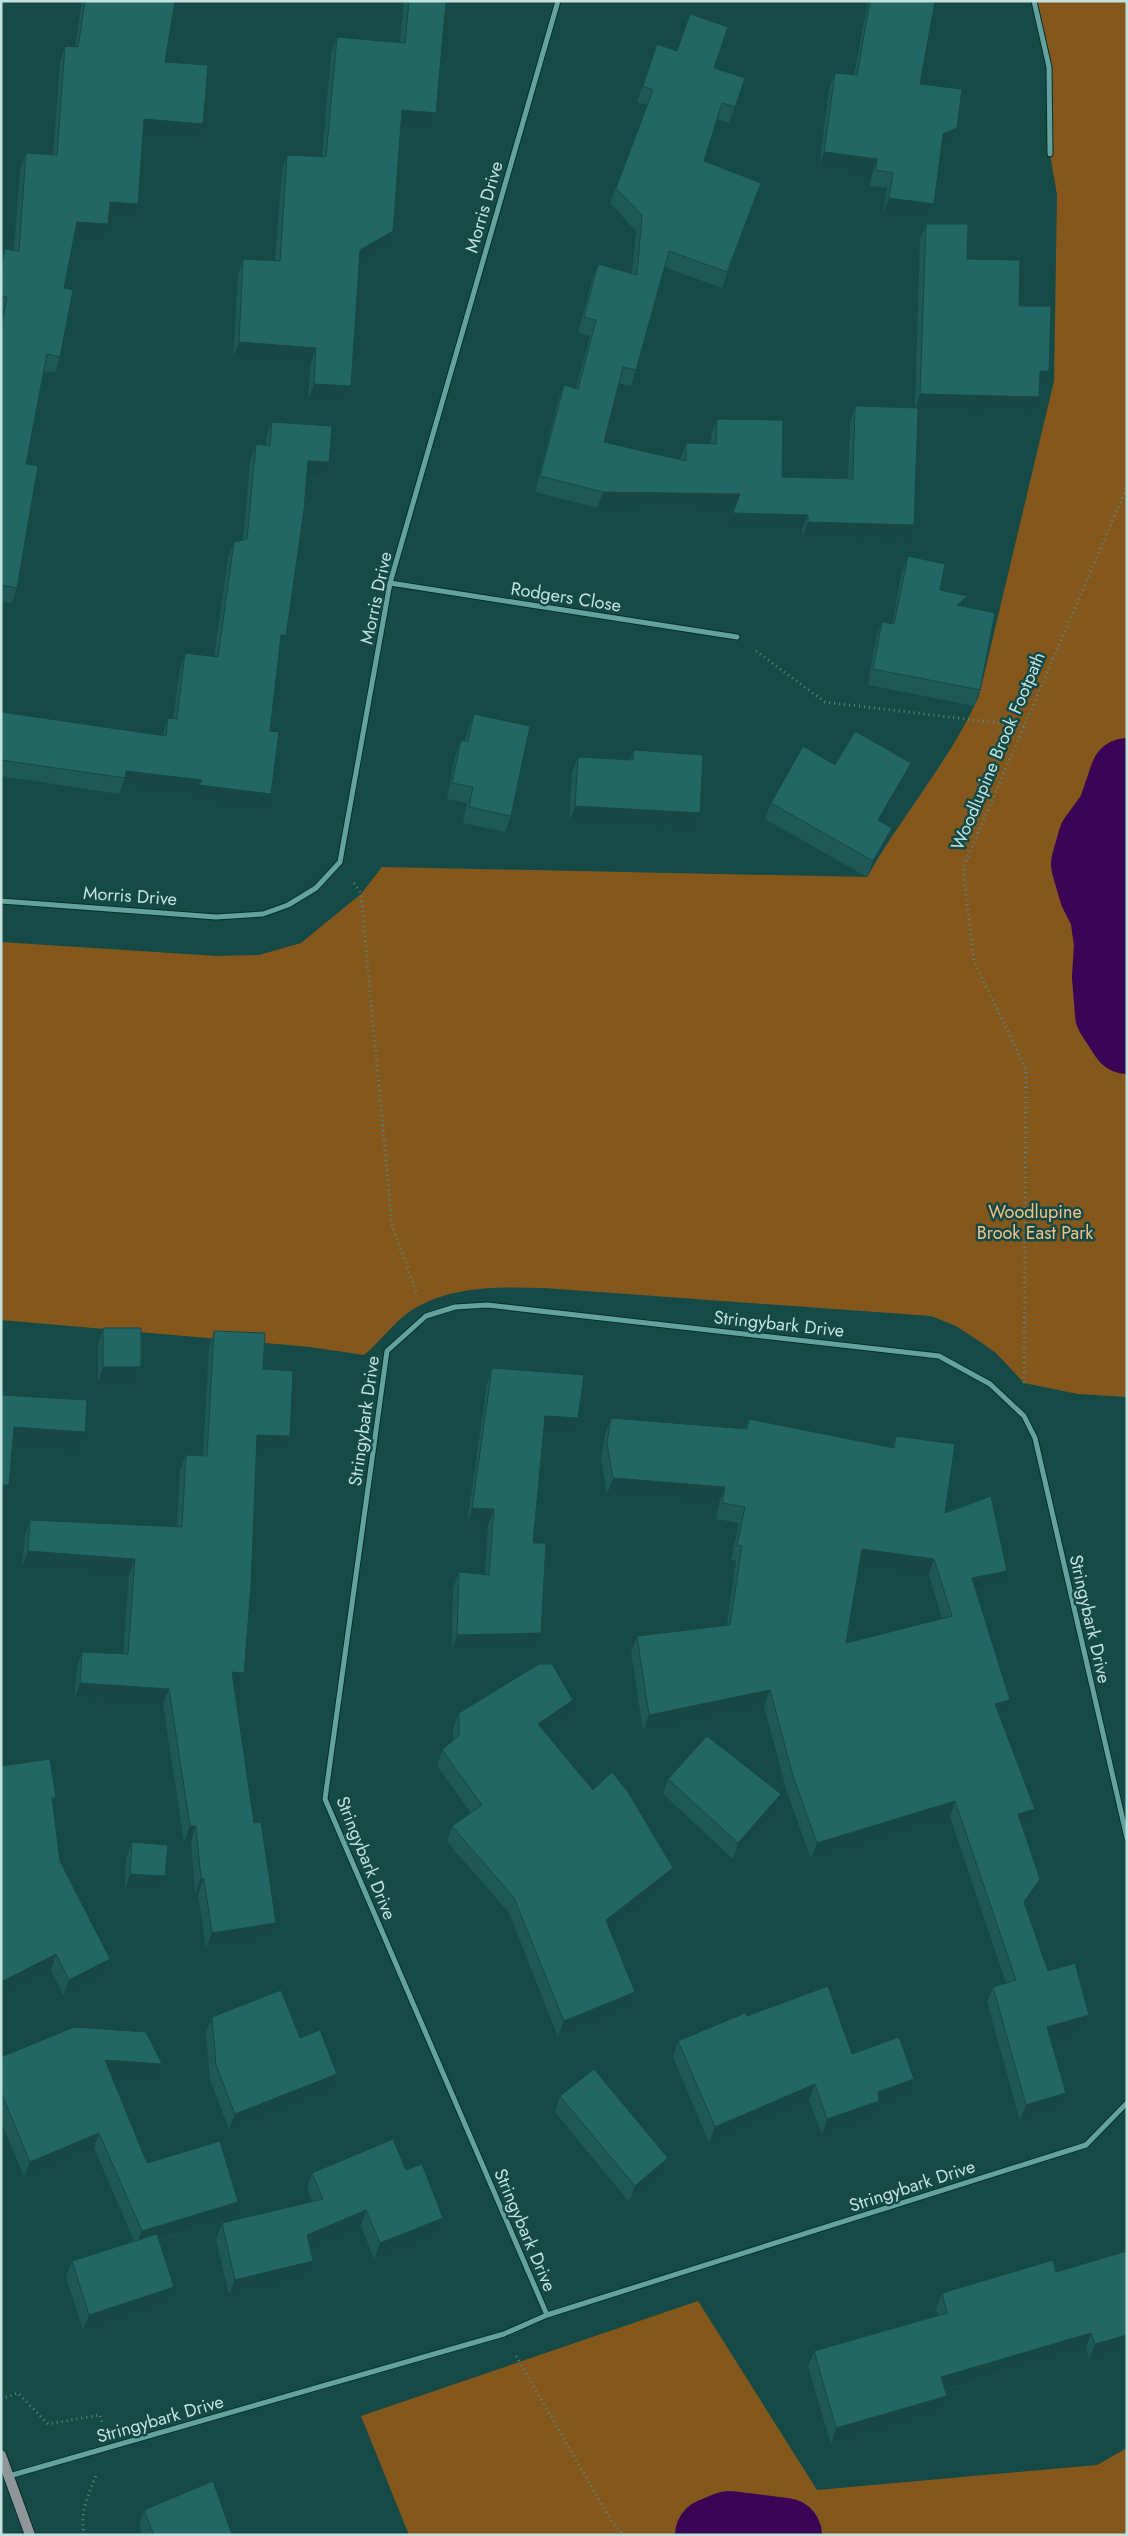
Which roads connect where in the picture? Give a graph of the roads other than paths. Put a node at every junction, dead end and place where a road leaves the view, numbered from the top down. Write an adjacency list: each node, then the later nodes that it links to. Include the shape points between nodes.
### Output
1 (558, 1): 4 (street, Morris Drive)
2 (1034, 1): 3 (street, via 1049,67)
3 (1050, 154)
4 (390, 583): 5 (street, Rodgers Close); 6 (street, Morris Drive, via 340,862 316,888 288,905 263,914 216,917)
5 (738, 637)
6 (1, 902)
7 (1127, 1838): 9 (street, Stringybark Drive, via 1035,1438 1024,1416 990,1384 939,1356 487,1305 454,1306 426,1316 387,1351 325,1800)
8 (1127, 2104): 9 (street, Stringybark Drive, via 1086,2145)
9 (547, 2315): 11 (street, Stringybark Drive, via 504,2334)
10 (1, 2455): 11 (main road)
11 (9, 2476): 12 (main road)
12 (30, 2535)

